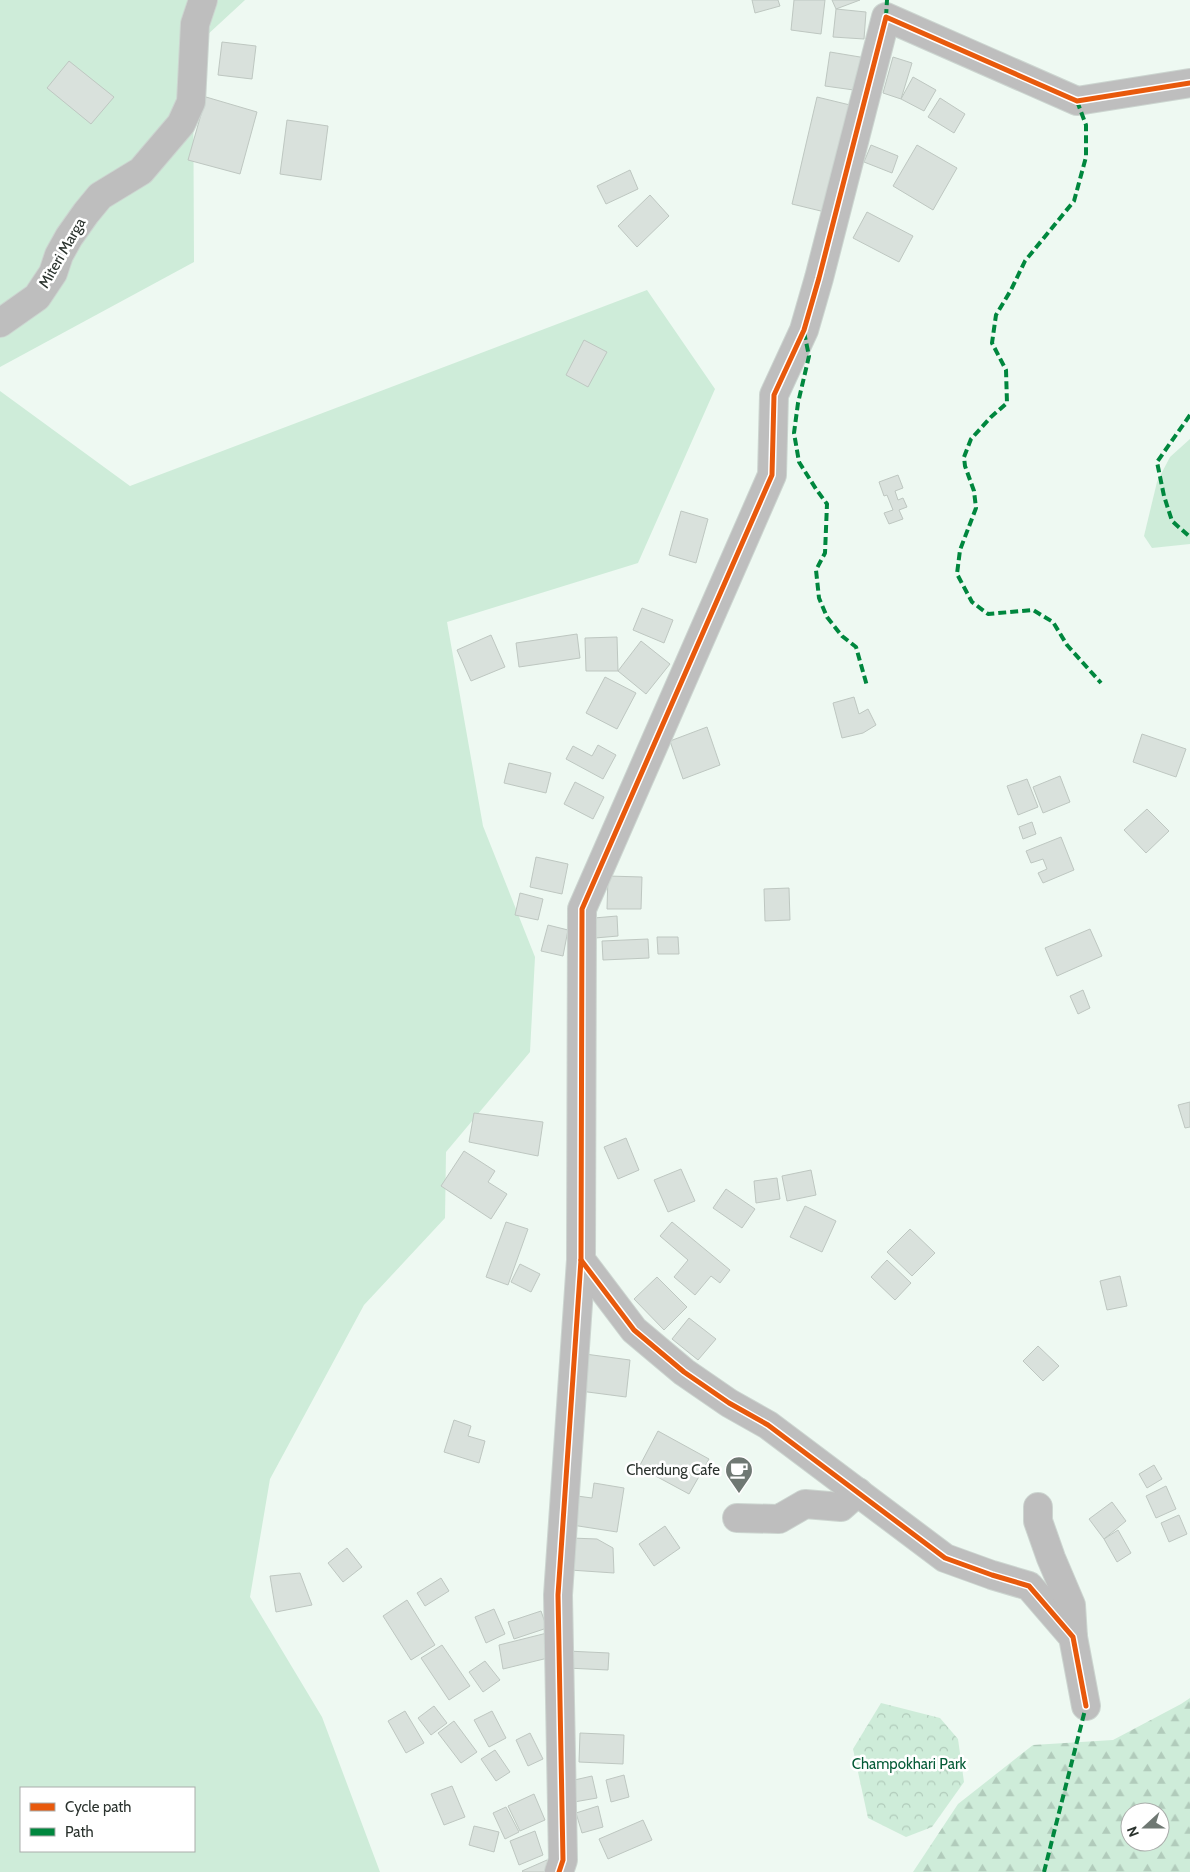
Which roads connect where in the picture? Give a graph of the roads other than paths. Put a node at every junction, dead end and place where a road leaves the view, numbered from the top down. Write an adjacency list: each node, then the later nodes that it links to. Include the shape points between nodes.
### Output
1 (203, 0): 3 (street, Miteri Marga, via 195,24 191,102 181,124 141,171 100,196 68,237 53,273 37,297)
2 (1190, 83): 4 (street, via 1077,101 886,17 804,330 774,395 772,475 582,909)
3 (0, 323)
4 (581, 1260): 5 (street, via 634,1330 655,1349 728,1403 768,1425); 10 (street, via 558,1595 563,1860)
5 (858, 1492): 7 (street, via 841,1507 806,1504 779,1519); 8 (street, via 945,1558 1029,1586)
6 (1038, 1507): 8 (street, via 1038,1521 1071,1605)
7 (737, 1518)
8 (1073, 1637): 9 (street)
9 (1086, 1706)
10 (559, 1872)

